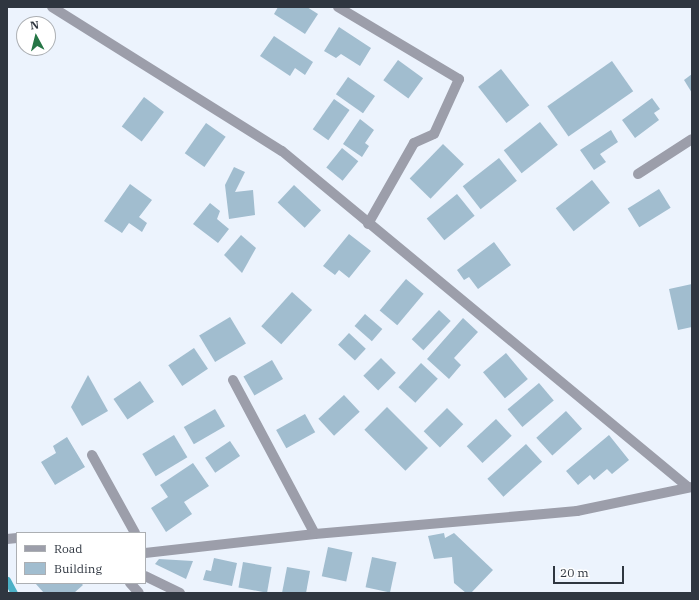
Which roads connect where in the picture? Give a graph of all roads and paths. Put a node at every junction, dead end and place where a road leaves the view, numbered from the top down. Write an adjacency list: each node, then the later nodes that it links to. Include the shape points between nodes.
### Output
1 (52, 7): 5 (street, via 282,151)
2 (338, 7): 5 (street, via 459,79 434,134 414,143)
3 (692, 139): 4 (street)
4 (638, 174)
5 (368, 224): 8 (street)
6 (233, 380): 10 (street)
7 (92, 455): 9 (street)
8 (690, 487): 10 (street, via 577,511)
9 (134, 532)
10 (316, 534): 11 (street)
11 (146, 552)
12 (146, 576): 15 (street)
13 (131, 584): 14 (street)
14 (139, 593)
15 (180, 593)

